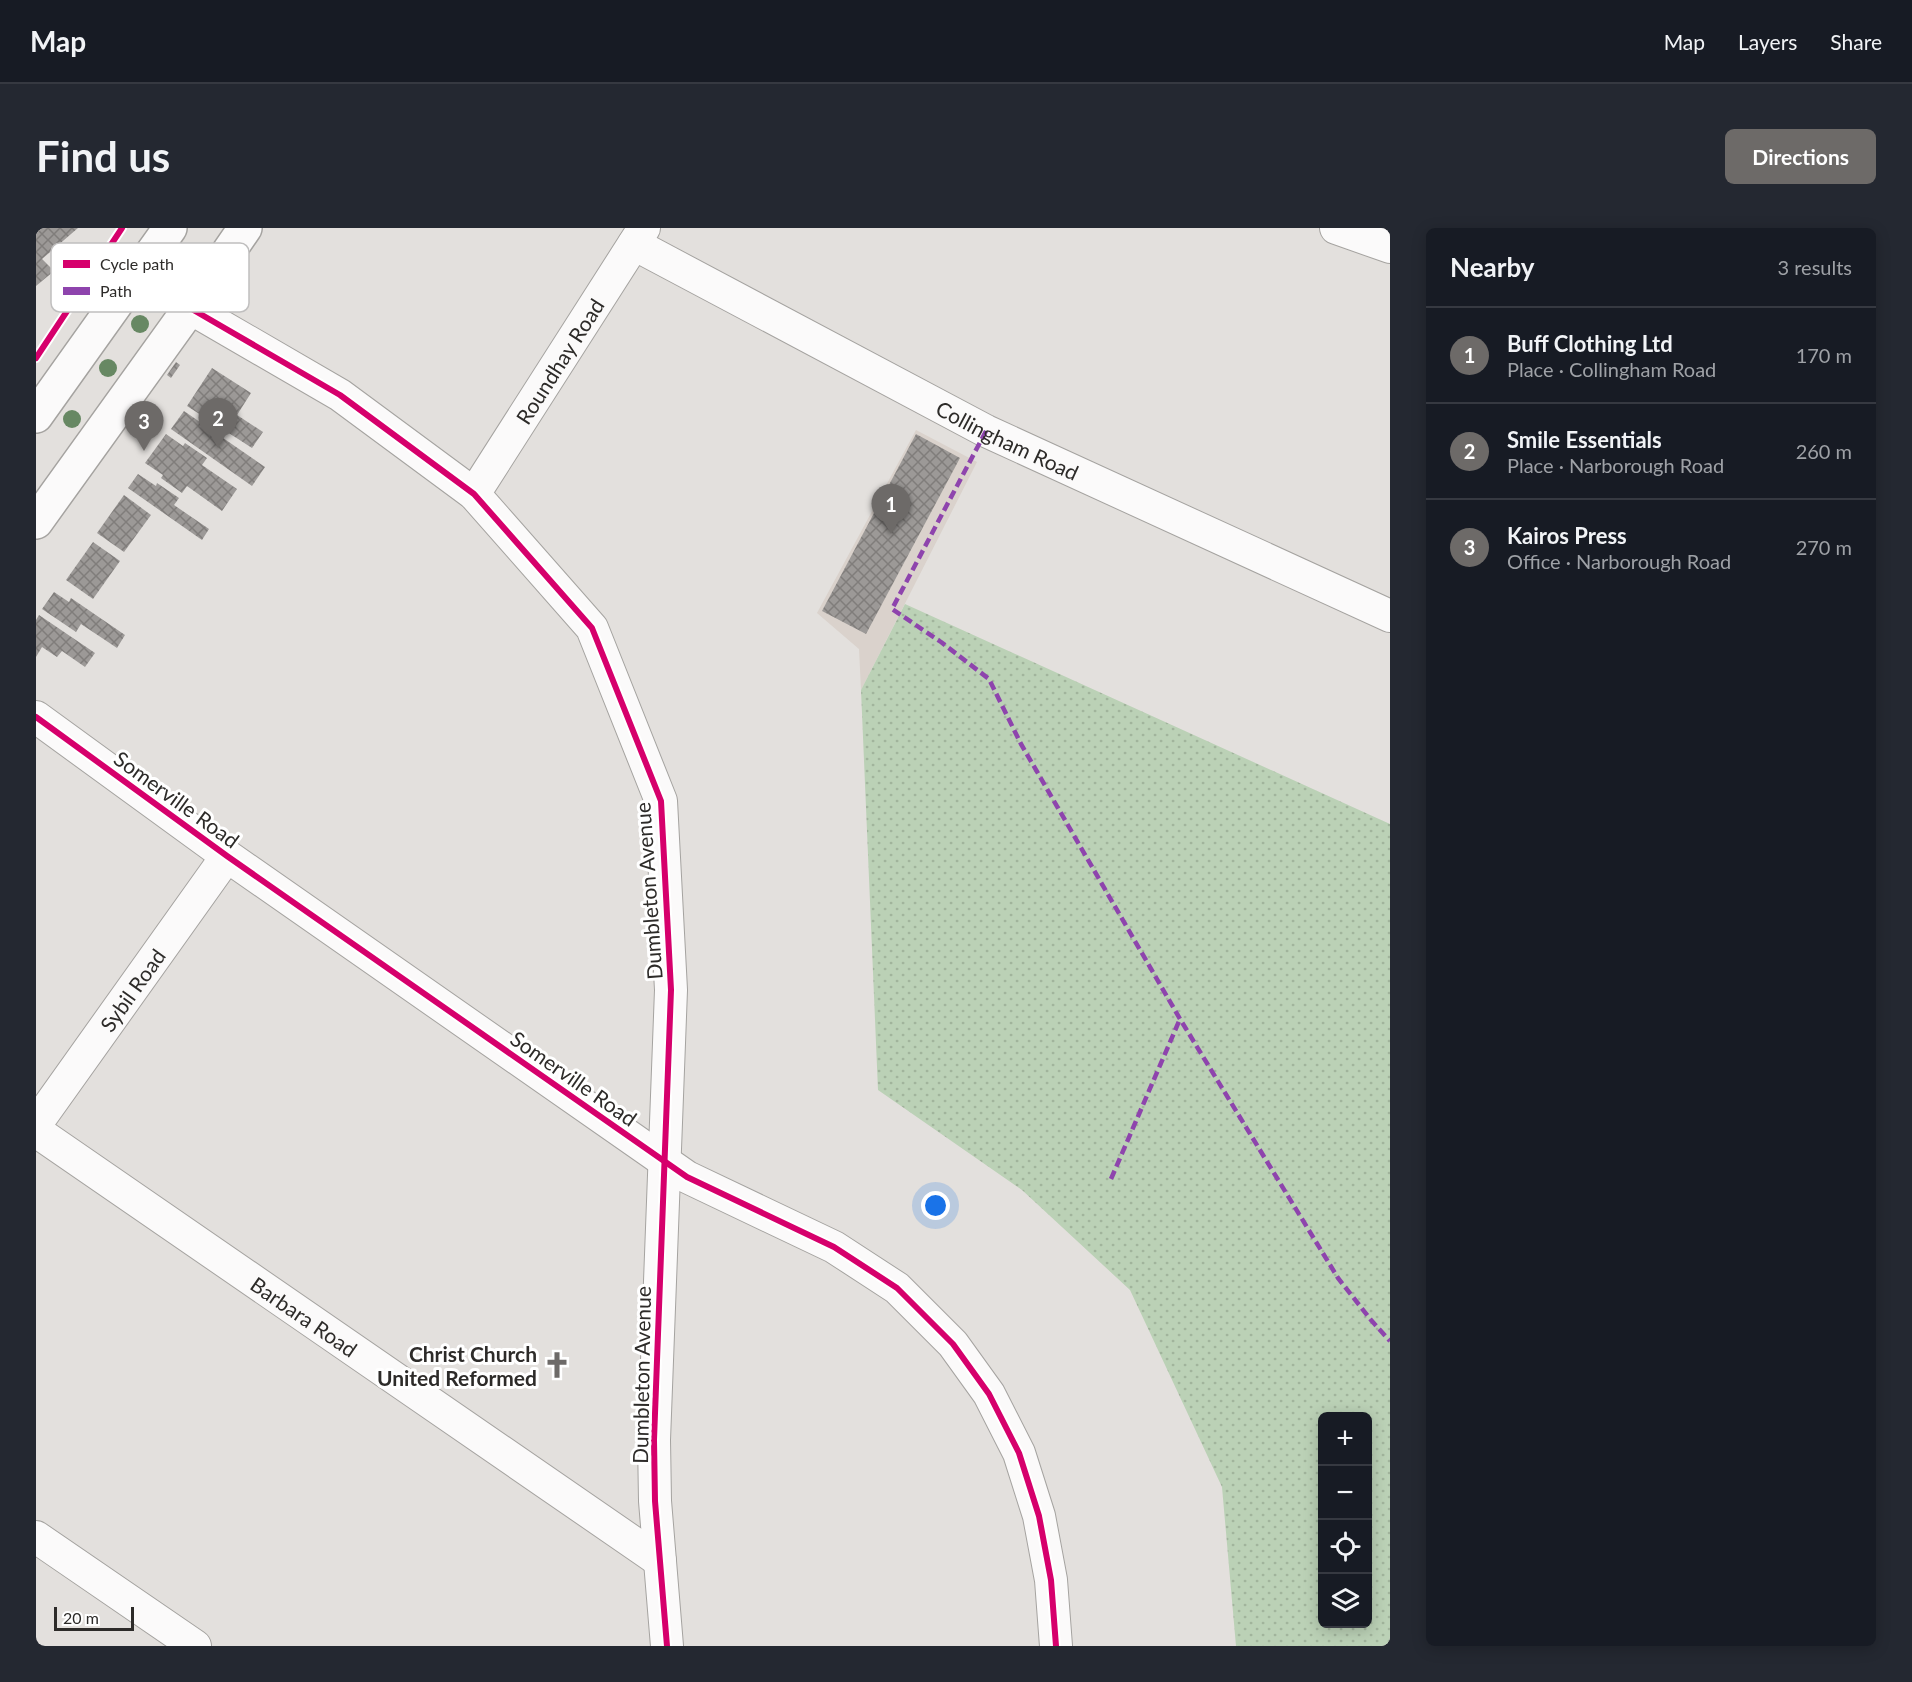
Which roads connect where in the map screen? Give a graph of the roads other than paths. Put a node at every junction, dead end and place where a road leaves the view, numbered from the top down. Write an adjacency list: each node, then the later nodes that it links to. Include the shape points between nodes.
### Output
1 (170, 228): 5 (main road)
2 (245, 228): 6 (main road)
3 (1336, 228): 7 (street)
4 (639, 236): 12 (street, Roundhay Road); 14 (street, Collingham Road, via 986,431)
5 (159, 243)
6 (235, 243)
7 (1390, 247)
8 (110, 312): 11 (main road)
9 (187, 312): 13 (main road)
10 (197, 312): 12 (street, Dumbleton Avenue, via 340,395)
11 (36, 416)
12 (474, 494): 19 (street, Dumbleton Avenue, via 592,628 662,801 671,990)
13 (36, 522)
14 (1390, 616)
15 (36, 717): 16 (street, Somerville Road)
16 (226, 856): 17 (street, Sybil Road); 19 (street, Somerville Road)
17 (36, 1124)
18 (36, 1131): 21 (street, Barbara Road)
19 (664, 1160): 21 (street, Dumbleton Avenue, via 654,1440); 25 (street, Somerville Road, via 687,1177 834,1248 897,1288 953,1344 989,1394 1019,1453 1039,1516 1051,1580)
20 (36, 1537): 22 (street)
21 (660, 1561): 24 (street, Dumbleton Avenue)
22 (163, 1637): 23 (street)
23 (195, 1646)
24 (667, 1646)
25 (1056, 1646)

